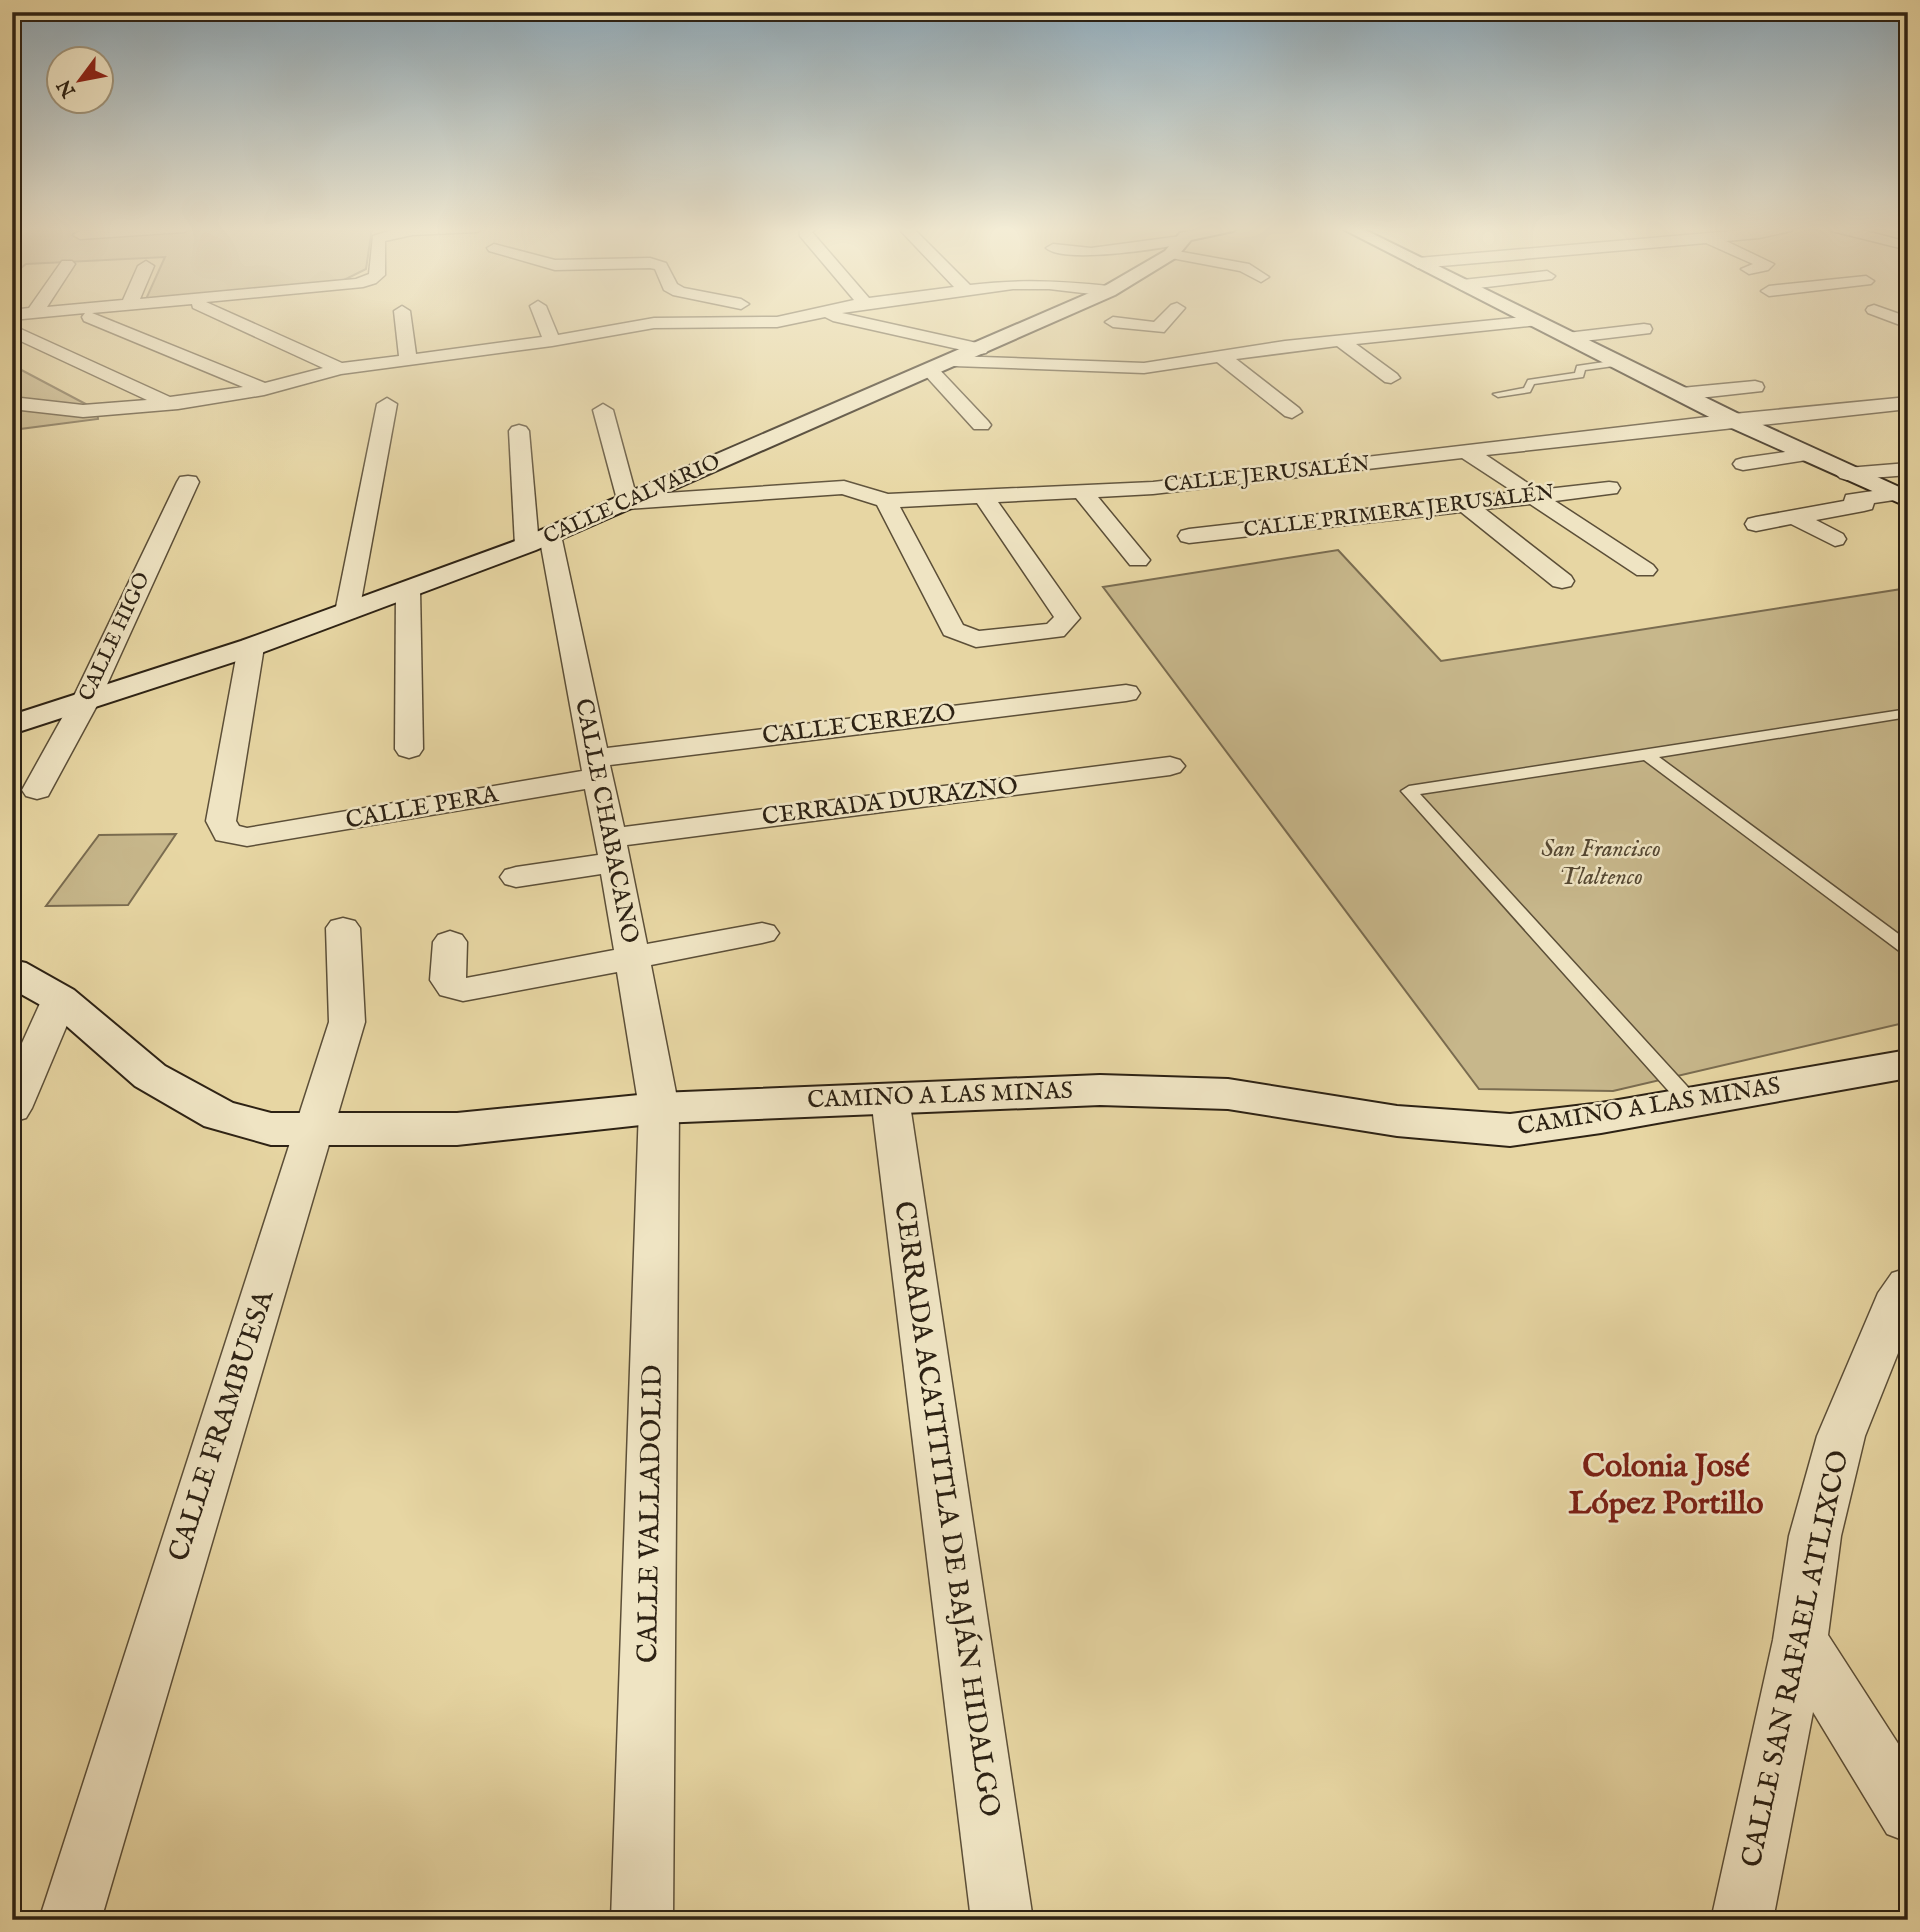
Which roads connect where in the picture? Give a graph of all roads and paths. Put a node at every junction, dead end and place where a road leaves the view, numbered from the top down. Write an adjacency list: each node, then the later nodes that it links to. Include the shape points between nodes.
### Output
1 (93, 318): 30 (street)
2 (228, 318): 26 (street)
3 (403, 318): 23 (street)
4 (543, 318): 19 (street)
5 (759, 318): 13 (street)
6 (793, 318): 13 (street)
7 (846, 318): 20 (street)
8 (1049, 318): 20 (street, CALLE CALVARIO)
9 (1167, 318): 14 (street)
10 (1527, 318): 11 (street)
11 (1533, 321): 17 (street); 18 (street)
12 (1114, 322): 14 (street)
13 (765, 323): 19 (street, via 664,322)
14 (1158, 328): 21 (street)
15 (1644, 329): 17 (street)
16 (12, 330): 34 (street, via 166,402)
17 (1567, 338): 25 (street)
18 (1340, 340): 22 (street); 28 (street)
19 (552, 341): 23 (street)
20 (980, 349): 24 (street, CALLE CALVARIO)
21 (1142, 355): 22 (street); 24 (street)
22 (1221, 356): 38 (street)
23 (408, 359): 26 (street)
24 (954, 361): 27 (street, CALLE CALVARIO)
25 (1618, 363): 31 (lane, via 1580,368 1580,375 1531,382 1527,390); 32 (street)
26 (340, 369): 30 (street)
27 (930, 370): 40 (street); 54 (street, CALLE CALVARIO)
28 (1391, 378)
29 (1755, 387): 32 (street)
30 (264, 389): 34 (street)
31 (1498, 394)
32 (1681, 394): 39 (street)
33 (12, 403): 34 (street, via 83,411)
34 (178, 403)
35 (1908, 403): 39 (street, CALLE JERUSALÉN)
36 (387, 404): 65 (street)
37 (603, 410): 54 (street)
38 (1292, 412)
39 (1733, 420): 42 (street, CALLE JERUSALÉN); 43 (street)
40 (981, 425)
41 (519, 431): 60 (street, CALLE CHABACANO)
42 (1467, 452): 49 (street, CALLE JERUSALÉN, via 1190,484); 51 (street)
43 (1807, 455): 44 (street); 46 (street)
44 (1743, 464)
45 (1908, 468): 46 (street)
46 (1847, 474): 52 (street)
47 (188, 482): 68 (street, CALLE HIGO)
48 (1609, 488): 51 (street, CALLE PRIMERA JERUSALÉN)
49 (1081, 491): 50 (street, CALLE JERUSALÉN); 61 (street)
50 (983, 496): 53 (street, CALLE JERUSALÉN); 53 (street, via 1067,618 1055,631 976,639 953,630)
51 (1535, 496): 55 (street, CALLE PRIMERA JERUSALÉN); 62 (street)
52 (1900, 497): 56 (street, via 1854,500 1864,505)
53 (886, 501): 54 (street, CALLE JERUSALÉN, via 844,487)
54 (627, 502): 60 (street, CALLE CALVARIO)
55 (1465, 505): 58 (street, CALLE PRIMERA JERUSALÉN); 63 (street)
56 (1794, 517): 57 (street); 59 (street)
57 (1756, 524)
58 (1189, 536)
59 (1835, 539)
60 (539, 540): 64 (street, CALLE CALVARIO); 74 (street, CALLE CHABACANO)
61 (1138, 560)
62 (1646, 570)
63 (1562, 581)
64 (408, 589): 65 (street, CALLE CALVARIO); 71 (street)
65 (347, 612): 66 (street, CALLE CALVARIO)
66 (251, 647): 68 (street, CALLE CALVARIO); 74 (street, CALLE PERA, via 221,821 227,833 247,837)
67 (1126, 693): 74 (street, CALLE CEREZO)
68 (86, 701): 70 (street, CALLE CALVARIO); 75 (street, CALLE HIGO)
69 (1908, 713): 72 (lane)
70 (12, 725)
71 (409, 749)
72 (1647, 755): 81 (lane); 87 (lane, via 1409,791)
73 (1170, 766): 76 (street, CERRADA DURAZNO)
74 (595, 768): 76 (street, CALLE CHABACANO)
75 (37, 790)
76 (612, 850): 77 (street, CERRADA DURAZNO); 82 (street, CALLE CHABACANO)
77 (516, 877)
78 (343, 928): 90 (street, CALLE FRAMBUESA, via 346,1022)
79 (762, 933): 82 (street)
80 (450, 943): 82 (street, via 448,980 453,988 463,989 559,974)
81 (1908, 949)
82 (632, 956): 89 (street, CALLE CHABACANO)
83 (12, 972): 84 (street, CAMINO A LAS MINAS)
84 (60, 999): 88 (street); 90 (street, CAMINO A LAS MINAS, via 150,1076 219,1115 271,1129)
85 (1908, 1064): 87 (street, CAMINO A LAS MINAS)
86 (890, 1098): 87 (street, CAMINO A LAS MINAS, via 1100,1090 1228,1094 1397,1121 1510,1130); 89 (street, CAMINO A LAS MINAS); 96 (street, CERRADA ACATITITLA DE BAJÁN HIDALGO)
87 (1689, 1101)
88 (12, 1108)
89 (659, 1108): 90 (street, CAMINO A LAS MINAS, via 457,1129); 95 (street, CALLE VALLADOLID)
90 (315, 1130): 94 (street, CALLE FRAMBUESA)
91 (1908, 1285): 92 (street, CALLE SAN RAFAEL ATLIXCO, via 1895,1306 1842,1436 1815,1536)
92 (1800, 1640): 93 (street); 97 (street, CALLE SAN RAFAEL ATLIXCO)
93 (1908, 1813)
94 (70, 1920)
95 (642, 1920)
96 (1002, 1920)
97 (1742, 1920)

